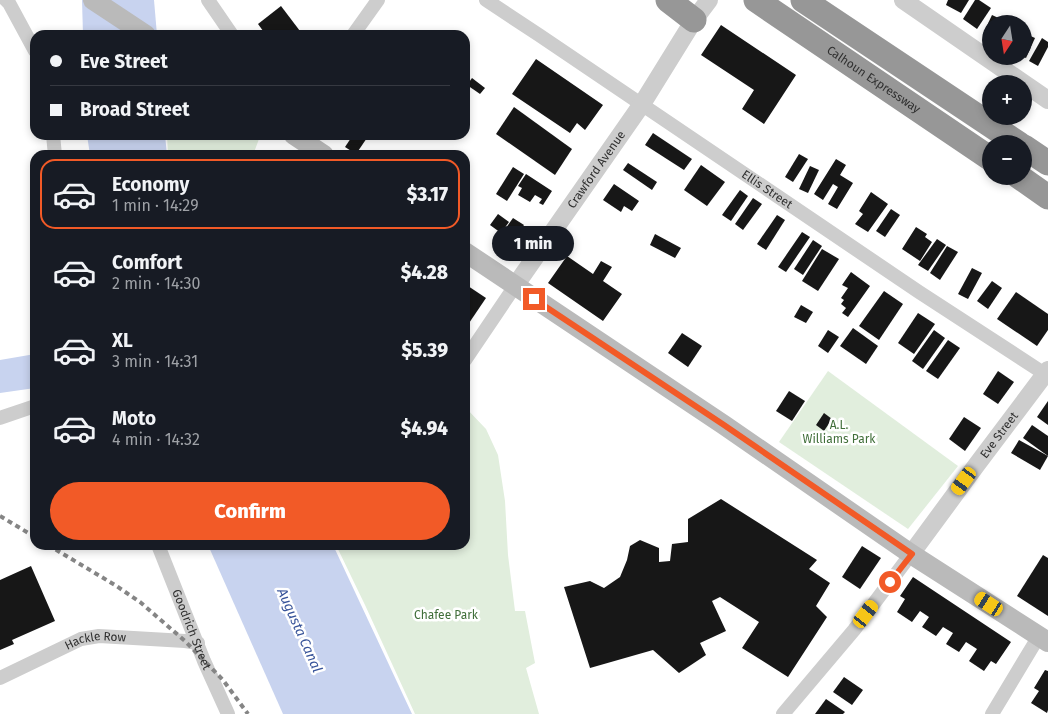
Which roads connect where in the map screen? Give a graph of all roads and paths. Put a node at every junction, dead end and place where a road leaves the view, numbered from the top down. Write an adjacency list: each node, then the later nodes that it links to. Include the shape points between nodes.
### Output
1 (6, 0): 15 (street)
2 (94, 0): 12 (main road)
3 (208, 0): 13 (street)
4 (378, 0): 14 (street)
5 (486, 0): 17 (street, Ellis Street)
6 (668, 0): 11 (highway)
7 (709, 0): 11 (street, Crawford Avenue)
8 (756, 0): 21 (highway, Calhoun Expressway)
9 (803, 0): 18 (highway, Calhoun Expressway)
10 (903, 0): 16 (street)
11 (694, 20): 17 (street, Crawford Avenue)
12 (139, 30)
13 (229, 30)
14 (357, 30)
15 (30, 42)
16 (1048, 100)
17 (642, 104): 27 (street, Crawford Avenue); 29 (street, Ellis Street, via 919,292)
18 (1006, 135)
19 (302, 140): 20 (main road)
20 (316, 150)
21 (982, 152)
22 (1032, 152): 23 (highway)
23 (1048, 163)
24 (1031, 185): 25 (highway)
25 (1048, 197)
26 (470, 255): 27 (main road)
27 (515, 286): 28 (street, Crawford Avenue); 33 (main road)
28 (470, 353)
29 (1047, 373): 33 (street, Eve Street)
30 (30, 408): 31 (street)
31 (0, 418)
32 (160, 550): 35 (street, Goodrich Street)
33 (912, 554): 34 (main road); 38 (street, Eve Street, via 854,630)
34 (1044, 639): 39 (street)
35 (198, 643): 36 (street, Hackle Row, via 99,636 81,639); 37 (street, Goodrich Street)
36 (0, 678)
37 (228, 714)
38 (783, 714)
39 (992, 714)

